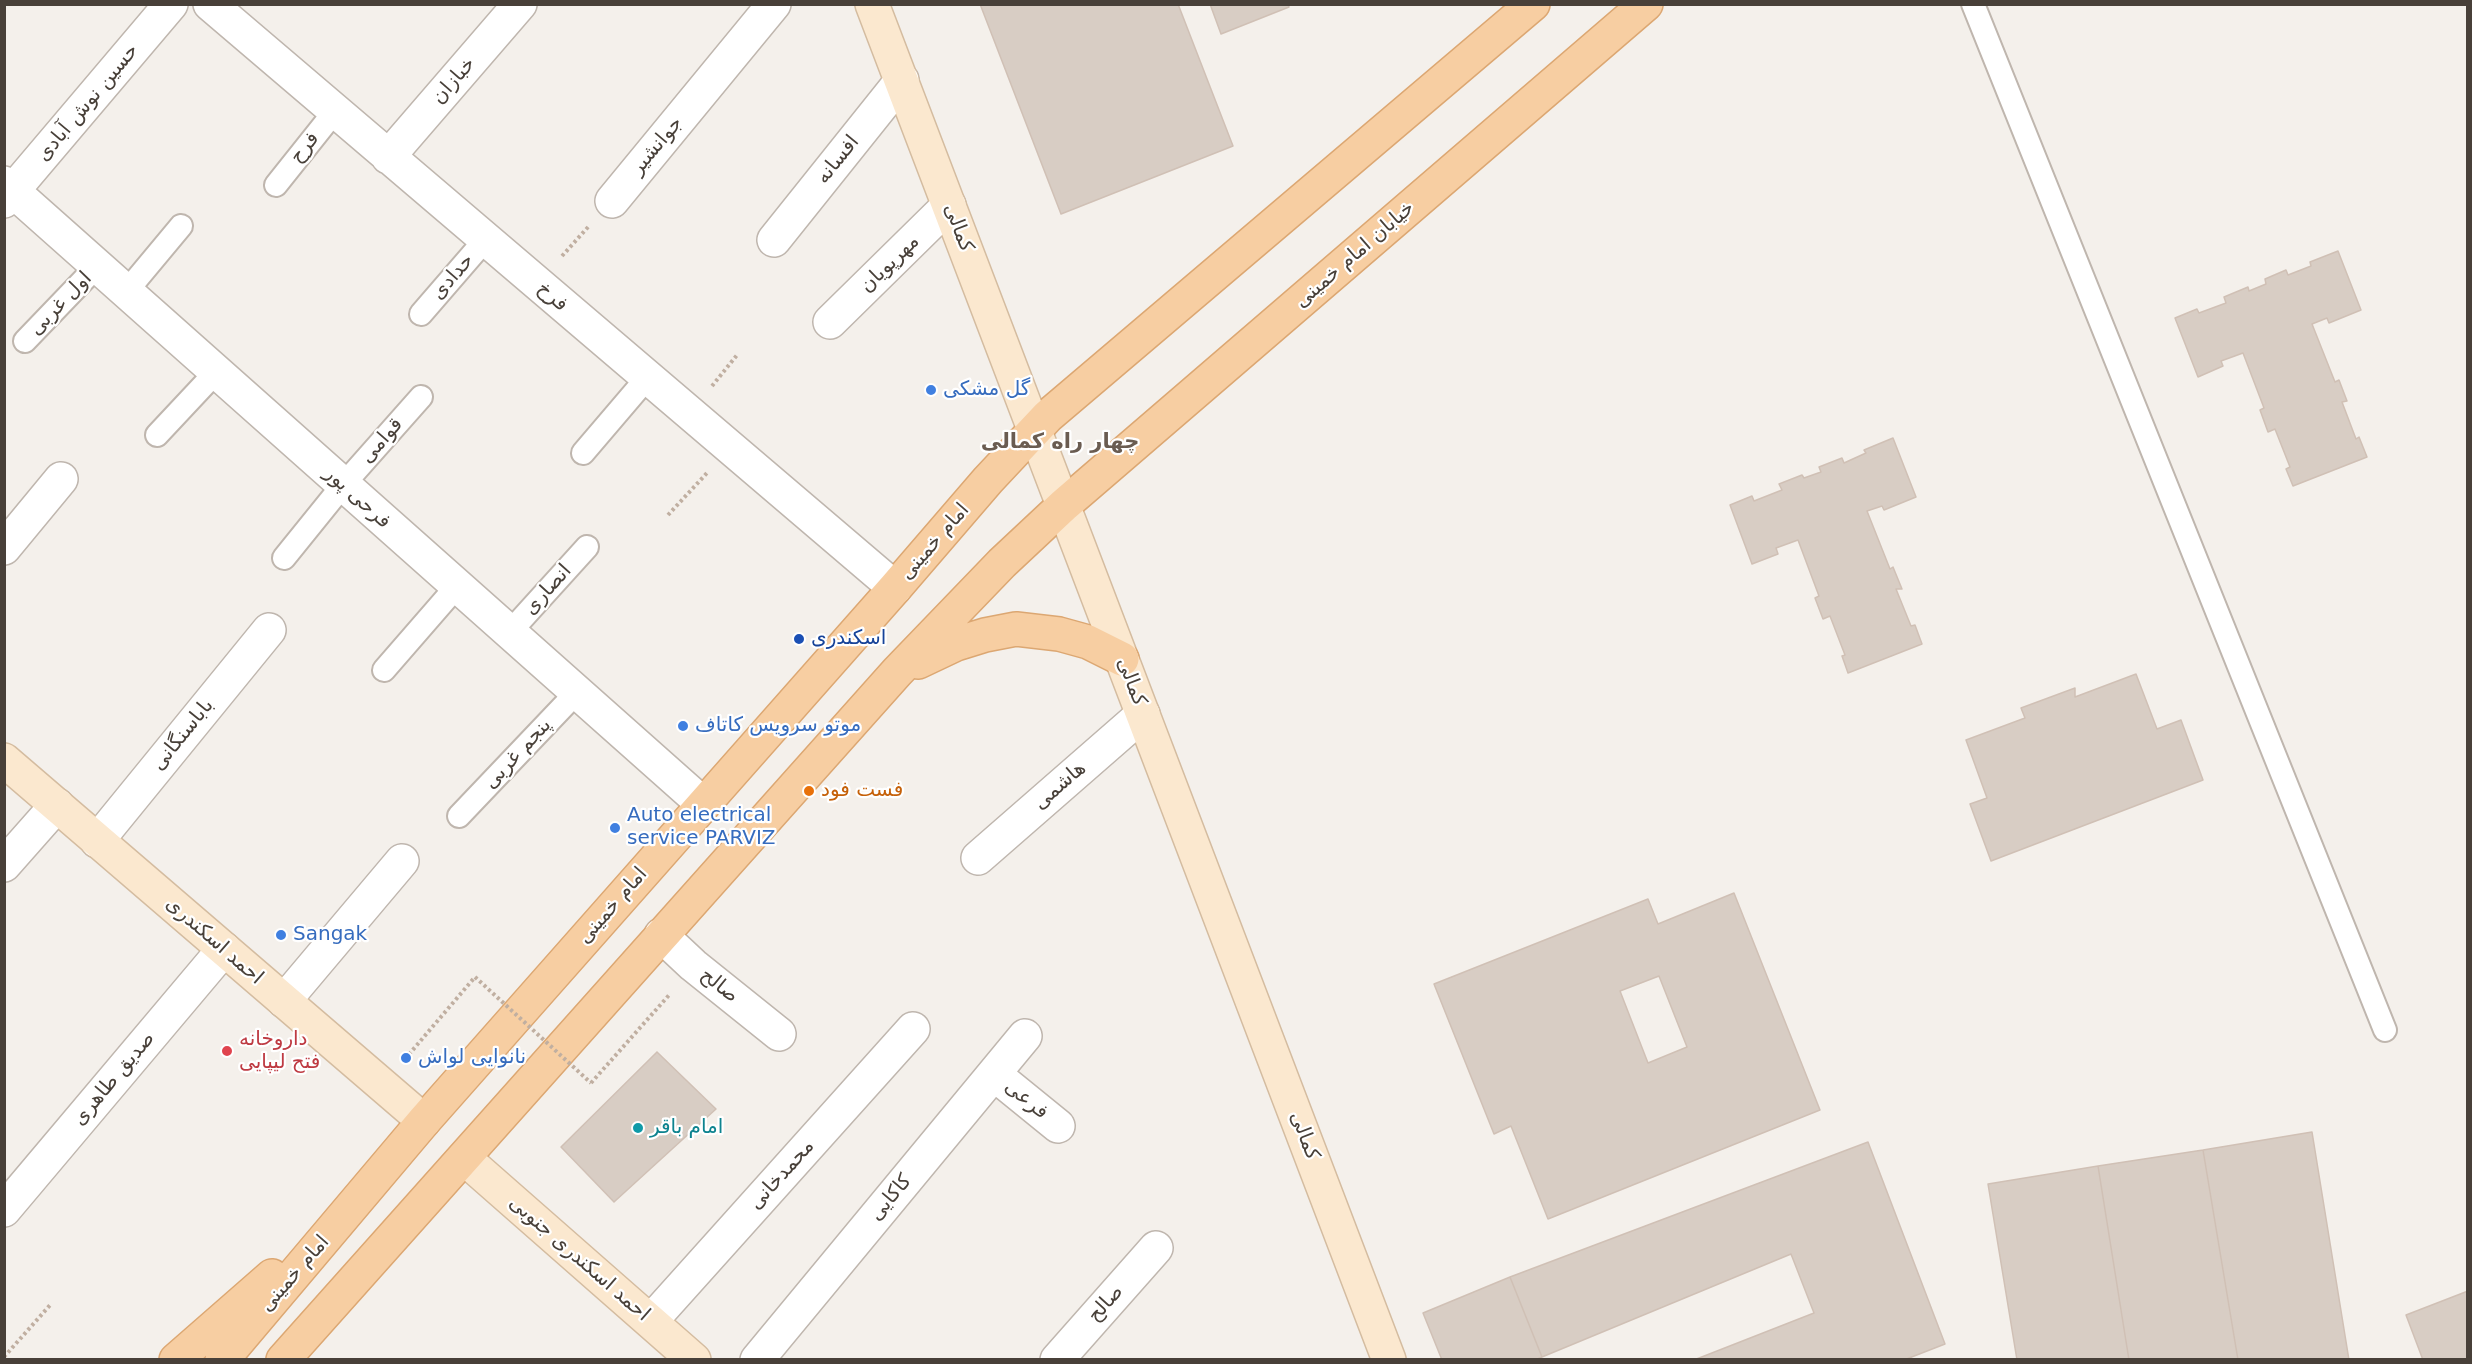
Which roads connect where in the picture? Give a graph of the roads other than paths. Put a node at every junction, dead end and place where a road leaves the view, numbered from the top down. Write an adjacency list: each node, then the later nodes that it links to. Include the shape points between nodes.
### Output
1 (171, 4): 13 (street, حسین نوش آبادی)
2 (210, 4): 10 (street, فرخ)
3 (520, 4): 11 (street, خبازان)
4 (774, 4): 14 (street, جوانشیر)
5 (872, 4): 9 (main road, کمالی)
6 (1533, 4): 27 (main road, via 1065,400)
7 (1646, 4): 32 (main road, خیابان امام خمینی)
8 (1973, 4): 57 (lane)
9 (902, 80): 15 (main road, کمالی); 18 (street, افسانه)
10 (335, 111): 11 (street, فرخ); 12 (lane, فرح)
11 (388, 157): 17 (street, فرخ)
12 (276, 185)
13 (7, 192): 19 (street, فرحی پور)
14 (612, 201)
15 (949, 206): 22 (street, مهرپویان); 27 (main road, کمالی)
16 (181, 226): 20 (lane)
17 (485, 240): 21 (lane, حدادی); 25 (street, فرخ)
18 (774, 240)
19 (97, 266): 20 (street, فرحی پور); 23 (lane, اول غربی)
20 (126, 292): 24 (street, فرحی پور)
21 (421, 314)
22 (830, 322)
23 (25, 341)
24 (216, 372): 28 (lane); 31 (street, فرحی پور)
25 (647, 378): 29 (lane); 37 (street, فرخ)
26 (421, 397): 31 (lane, قوامی)
27 (1034, 431): 32 (main road, کمالی); 37 (main road, امام خمینی)
28 (157, 435)
29 (583, 453)
30 (61, 478): 34 (street)
31 (343, 485): 35 (lane, قوامی); 36 (street, فرحی پور)
32 (1064, 505): 40 (main road, کمالی); 42 (main road)
33 (587, 547): 39 (lane, انصاری)
34 (4, 548)
35 (284, 558)
36 (457, 586): 39 (street, فرحی پور); 41 (lane)
37 (895, 588): 46 (main road, امام خمینی)
38 (269, 630): 49 (street, باباسنگانی)
39 (509, 633): 43 (street, فرحی پور)
40 (1122, 659): 42 (main road, via 1088,642 1016,629 956,644); 44 (main road, کمالی)
41 (384, 670)
42 (897, 672): 53 (main road)
43 (576, 693): 46 (street, فرحی پور); 48 (lane, پنجم غربی)
44 (1143, 714): 50 (street, هاشمی); 76 (main road, کمالی)
45 (4, 760): 47 (main road, احمد اسکندری)
46 (703, 804): 61 (main road, امام خمینی)
47 (57, 805): 49 (main road, احمد اسکندری); 52 (street)
48 (459, 816)
49 (97, 841): 54 (main road, احمد اسکندری)
50 (978, 858)
51 (402, 861): 55 (street)
52 (4, 866)
53 (661, 935): 58 (street, صالح); 63 (main road)
54 (224, 949): 55 (main road, احمد اسکندری); 64 (street, صدیق طاهری)
55 (284, 1001): 61 (main road, احمد اسکندری)
56 (913, 1029): 68 (street, محمدخانی)
57 (2385, 1030)
58 (779, 1034)
59 (1025, 1036): 60 (street, کاکایی)
60 (994, 1074): 62 (street, فرعی); 74 (street, کاکایی)
61 (424, 1121): 65 (main road, امام خمینی)
62 (1058, 1126)
63 (464, 1158): 66 (main road); 68 (main road, احمد اسکندری جنوبی)
64 (4, 1210)
65 (349, 1211): 69 (main road); 70 (main road, امام خمینی)
66 (386, 1244): 71 (main road); 72 (main road)
67 (1156, 1248): 75 (street, صالح)
68 (651, 1321): 73 (main road, احمد اسکندری جنوبی)
69 (176, 1359)
70 (222, 1359)
71 (283, 1359)
72 (312, 1359)
73 (691, 1359)
74 (757, 1359)
75 (1056, 1359)
76 (1389, 1359)

